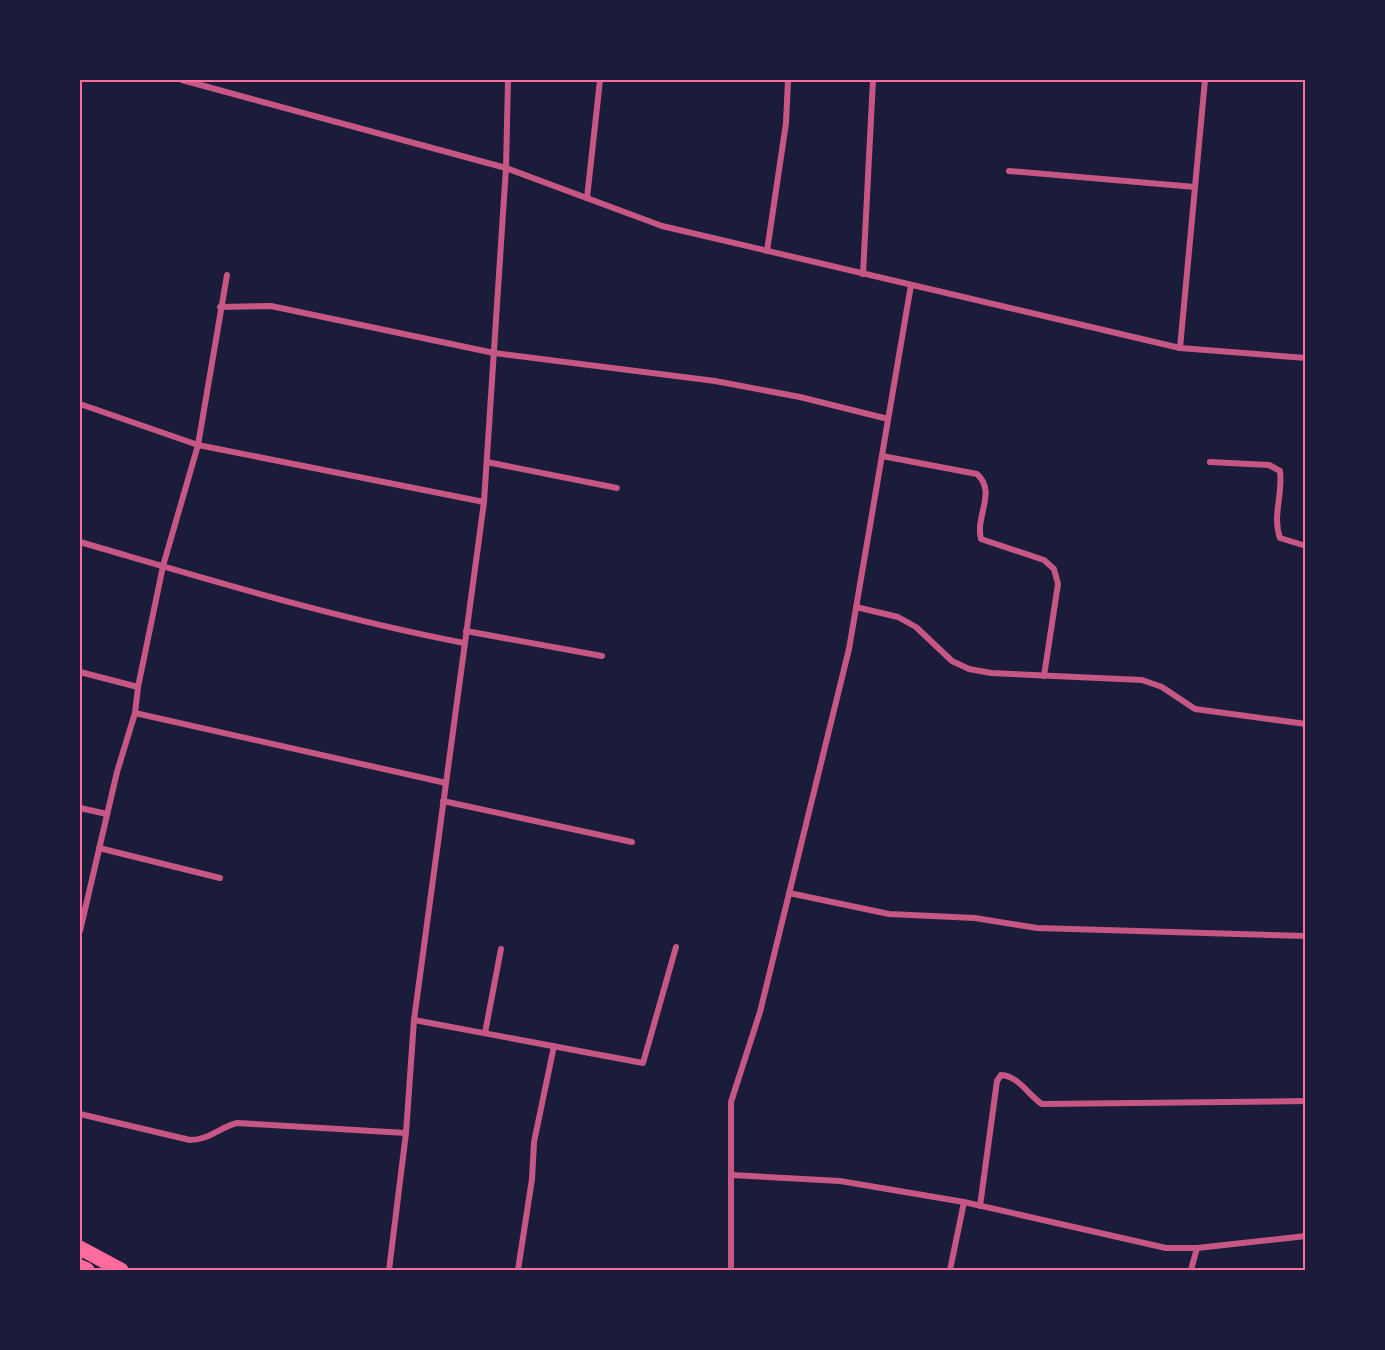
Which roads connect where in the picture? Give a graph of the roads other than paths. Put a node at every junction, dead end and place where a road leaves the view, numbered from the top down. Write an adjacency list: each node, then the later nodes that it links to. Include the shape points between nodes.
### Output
1 (182, 80): 7 (street)
2 (508, 80): 7 (street)
3 (600, 80): 10 (street)
4 (788, 80): 11 (street, via 786,123)
5 (873, 80): 12 (street)
6 (1205, 80): 9 (street)
7 (506, 168): 10 (street); 17 (street)
8 (1009, 171): 9 (street)
9 (1195, 187): 16 (street)
10 (587, 198): 11 (street, via 662,226)
11 (767, 251): 12 (street)
12 (863, 274): 14 (street)
13 (227, 275): 15 (street)
14 (911, 285): 16 (street); 20 (street)
15 (220, 307): 17 (street, via 271,306); 21 (street)
16 (1180, 348): 18 (street)
17 (494, 352): 20 (street, via 716,381); 23 (street)
18 (1305, 358)
19 (80, 404): 21 (street)
20 (888, 419): 22 (street)
21 (198, 445): 26 (street); 29 (street)
22 (882, 456): 30 (street); 35 (street, via 977,474 985,481 987,493 978,526 981,538 1044,560 1054,569 1058,584)
23 (487, 462): 25 (street); 26 (street)
24 (1210, 462): 28 (street, via 1269,465 1280,471 1282,487 1275,523 1280,538)
25 (617, 488)
26 (484, 502): 31 (street)
27 (80, 542): 29 (street)
28 (1305, 546)
29 (163, 566): 32 (street, via 377,627); 36 (street)
30 (856, 607): 35 (street, via 898,617 916,627 952,661 969,669); 46 (street)
31 (466, 631): 32 (street); 33 (street)
32 (464, 643): 39 (street)
33 (602, 656)
34 (80, 672): 36 (street)
35 (1044, 676): 38 (street, via 1142,680 1162,687 1195,709)
36 (138, 687): 37 (street)
37 (135, 713): 39 (street); 42 (street)
38 (1305, 724)
39 (446, 783): 40 (street)
40 (443, 801): 43 (street); 51 (street)
41 (80, 808): 42 (street)
42 (107, 814): 44 (street)
43 (632, 842)
44 (99, 848): 45 (street); 47 (street)
45 (220, 878)
46 (789, 893): 48 (street, via 889,914 975,918 1037,928); 57 (street, via 760,1012 731,1102)
47 (80, 931)
48 (1305, 936)
49 (676, 947): 53 (street, via 643,1063)
50 (501, 949): 52 (street)
51 (414, 1020): 52 (street); 56 (street)
52 (485, 1033): 53 (street)
53 (554, 1046): 67 (street, via 534,1143)
54 (1305, 1101): 59 (street, via 1042,1104 1018,1081 1001,1075)
55 (80, 1114): 56 (street, via 190,1140 200,1140 237,1123)
56 (406, 1132): 66 (street)
57 (731, 1175): 58 (street, via 830,1180); 68 (street)
58 (964, 1202): 59 (street); 69 (street)
59 (980, 1206): 62 (street, via 1143,1245)
60 (1305, 1236): 62 (street)
61 (80, 1248): 65 (highway)
62 (1197, 1248): 70 (street)
63 (80, 1267): 64 (highway)
64 (87, 1270)
65 (121, 1270)
66 (389, 1270)
67 (518, 1270)
68 (731, 1270)
69 (950, 1270)
70 (1191, 1270)

